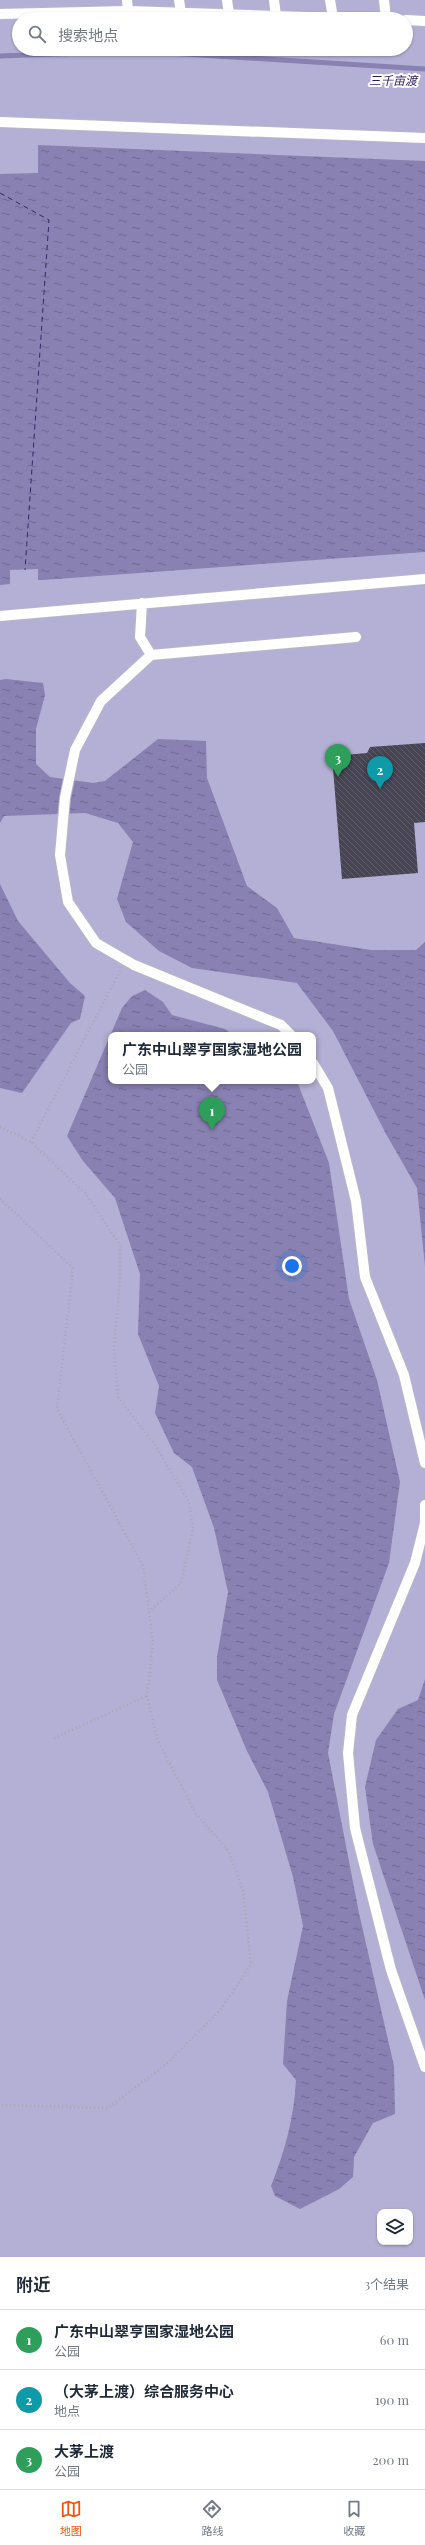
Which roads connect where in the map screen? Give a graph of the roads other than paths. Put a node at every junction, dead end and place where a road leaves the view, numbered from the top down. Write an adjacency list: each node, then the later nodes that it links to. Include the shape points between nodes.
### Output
1 (127, 0): 7 (lane)
2 (179, 0): 10 (lane)
3 (227, 0): 11 (lane)
4 (274, 0): 12 (lane)
5 (330, 0): 13 (lane)
6 (384, 0): 14 (lane)
7 (128, 11): 8 (lane); 9 (lane)
8 (85, 12)
9 (154, 12)
10 (181, 12)
11 (229, 12)
12 (276, 12)
13 (332, 12)
14 (385, 12)
15 (0, 14): 16 (lane)
16 (12, 14)
17 (413, 20): 18 (lane)
18 (425, 21)
19 (0, 122): 20 (lane)
20 (425, 138)
21 (425, 579): 22 (lane)
22 (142, 603): 23 (lane, via 23,610); 25 (lane, via 140,637)
23 (0, 616)
24 (356, 637): 25 (lane)
25 (151, 655): 26 (lane, via 101,701 75,750 60,855 68,902 96,943 126,960 281,1025)
26 (287, 1032)
27 (316, 1068): 28 (lane, via 328,1088 356,1200 366,1277 404,1375)
28 (425, 1463)
29 (425, 1505): 30 (lane, via 425,1522 415,1563 352,1715 348,1753 355,1828 391,1970)
30 (425, 2067)

